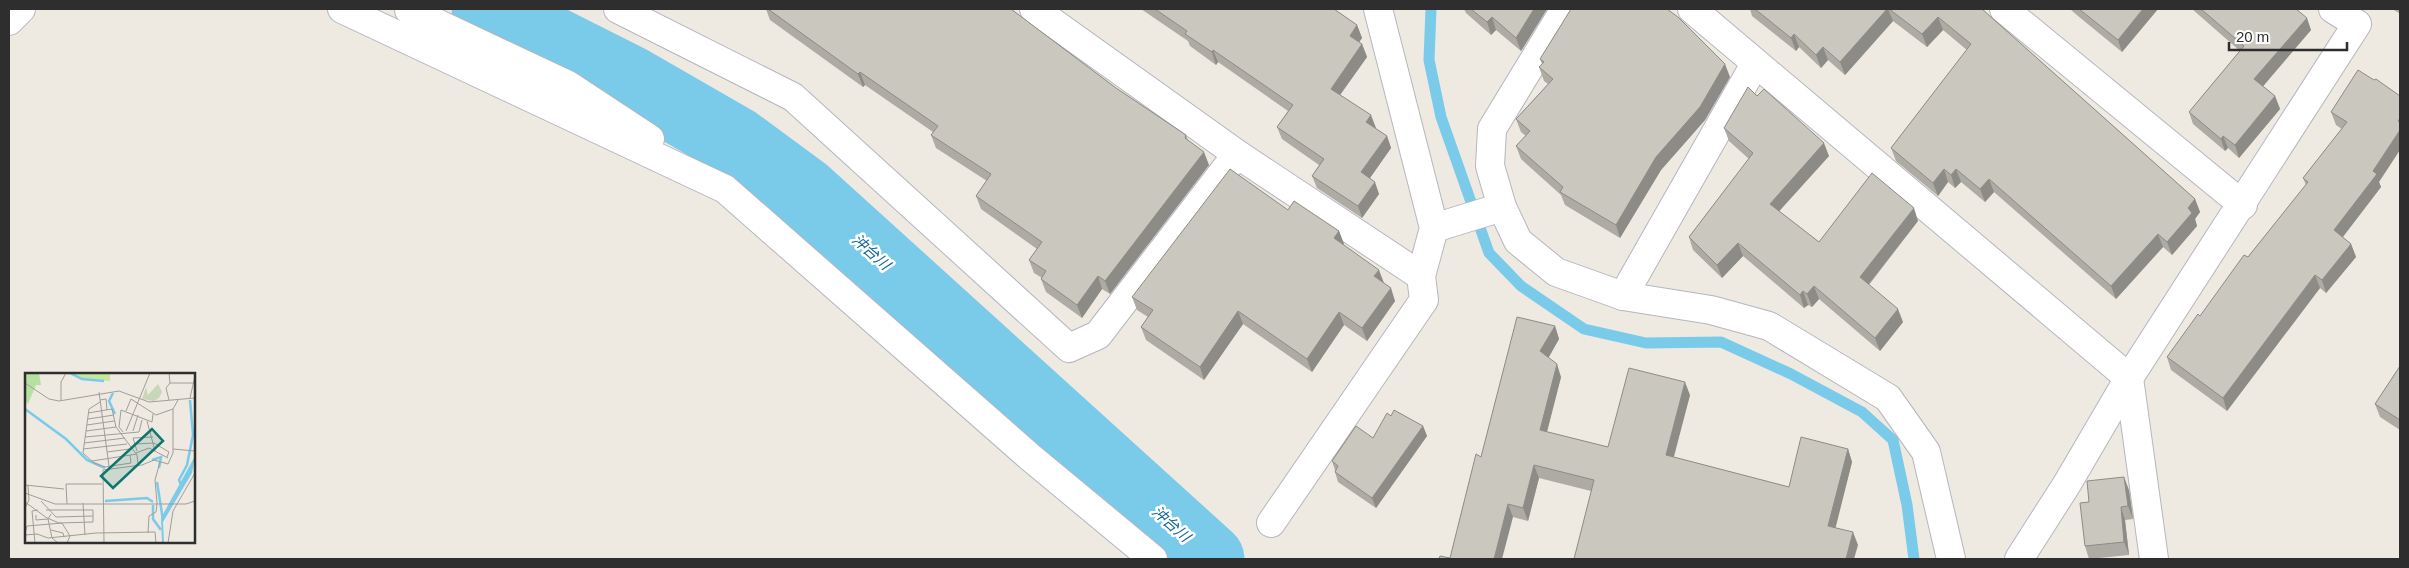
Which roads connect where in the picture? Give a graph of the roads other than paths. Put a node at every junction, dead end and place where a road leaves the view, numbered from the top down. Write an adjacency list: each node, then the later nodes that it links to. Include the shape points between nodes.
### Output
1 (21, 9): 11 (street)
2 (342, 9): 14 (street)
3 (410, 9): 14 (street, via 568,85)
4 (618, 9): 13 (street, via 793,96 1069,348 1098,335)
5 (1034, 9): 13 (street)
6 (1378, 9): 17 (street)
7 (1565, 9): 16 (street, via 1492,128 1490,166)
8 (1692, 9): 12 (street)
9 (2004, 9): 15 (street)
10 (2332, 9): 15 (street, via 2358,24)
11 (9, 21)
12 (1755, 64): 19 (street); 20 (street)
13 (1237, 154): 18 (street)
14 (725, 189): 22 (street, via 1030,457)
15 (2243, 205): 20 (street)
16 (1502, 207): 17 (street); 19 (street, via 1518,241 1556,272)
17 (1434, 228): 18 (street)
18 (1421, 276): 21 (street, via 1424,300)
19 (1623, 296): 23 (street, via 1711,310 1769,326 1888,398 1926,452)
20 (2129, 378): 24 (street); 25 (street)
21 (1272, 523)
22 (1153, 559)
23 (1951, 559)
24 (2019, 559)
25 (2154, 559)

